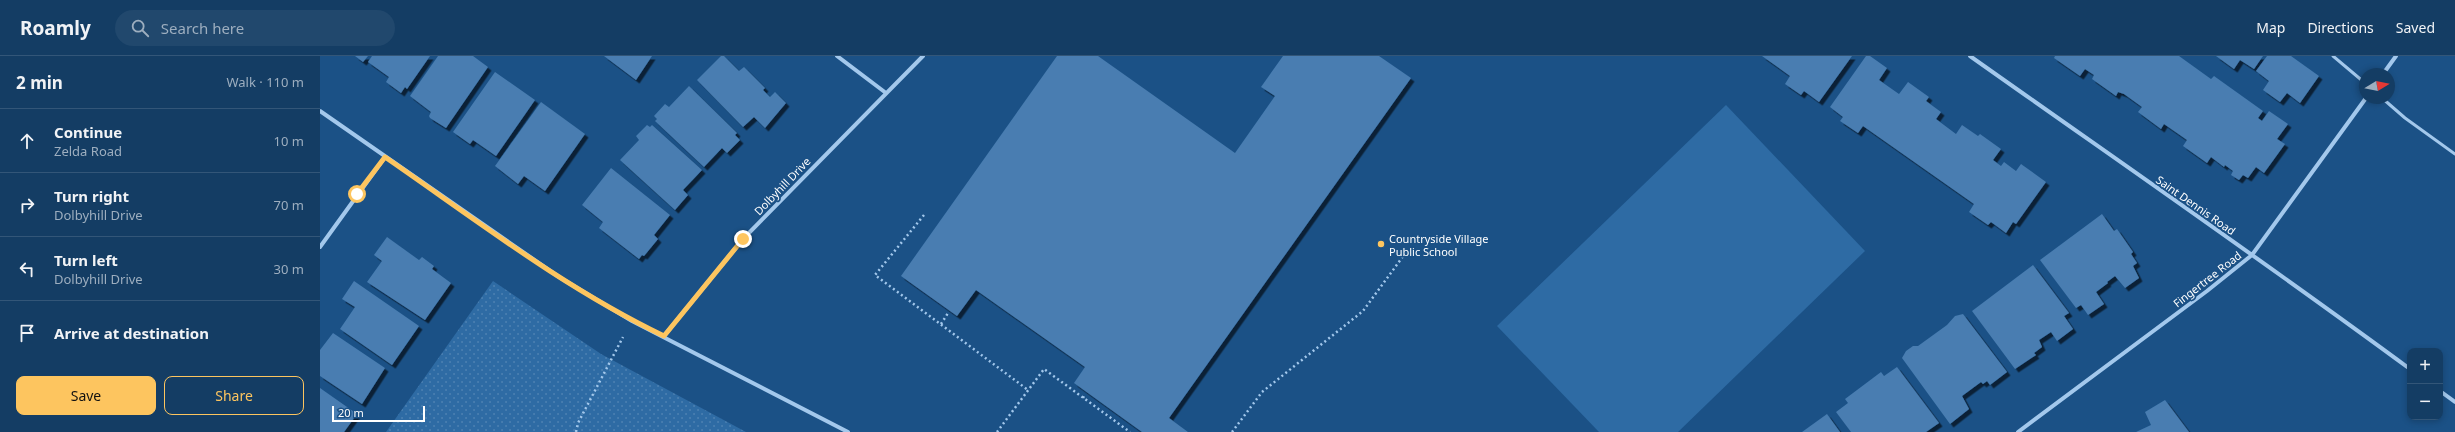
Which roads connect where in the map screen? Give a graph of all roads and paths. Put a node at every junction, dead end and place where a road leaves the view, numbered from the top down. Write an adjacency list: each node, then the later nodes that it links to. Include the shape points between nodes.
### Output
1 (837, 56): 8 (street)
2 (923, 56): 8 (street, Dolbyhill Drive)
3 (1970, 56): 17 (street, Saint Dennis Road)
4 (2333, 56): 7 (lane)
5 (2396, 56): 6 (street)
6 (2387, 68)
7 (2359, 78)
8 (886, 93): 21 (street, Dolbyhill Drive, via 743,239)
9 (2362, 104): 17 (street, Fingertree Road)
10 (2389, 104): 12 (lane)
11 (320, 111): 13 (street)
12 (2455, 154)
13 (385, 157): 15 (street); 19 (street, via 559,277)
14 (924, 216): 20 (path, via 875,275)
15 (320, 246)
16 (1404, 254): 32 (path, via 1363,312 1262,392)
17 (2252, 255): 22 (street, Saint Dennis Road); 33 (street, Fingertree Road)
18 (948, 313): 20 (path)
19 (632, 321): 21 (street); 28 (path, via 578,423)
20 (941, 324): 23 (path)
21 (664, 336): 29 (street)
22 (2407, 367)
23 (1028, 390): 26 (path, via 1044,369); 30 (path)
24 (2443, 393): 27 (street)
25 (1086, 394): 26 (path)
26 (1083, 398): 31 (path)
27 (2455, 402)
28 (576, 432)
29 (848, 432)
30 (997, 432)
31 (1130, 432)
32 (1232, 432)
33 (2018, 432)

